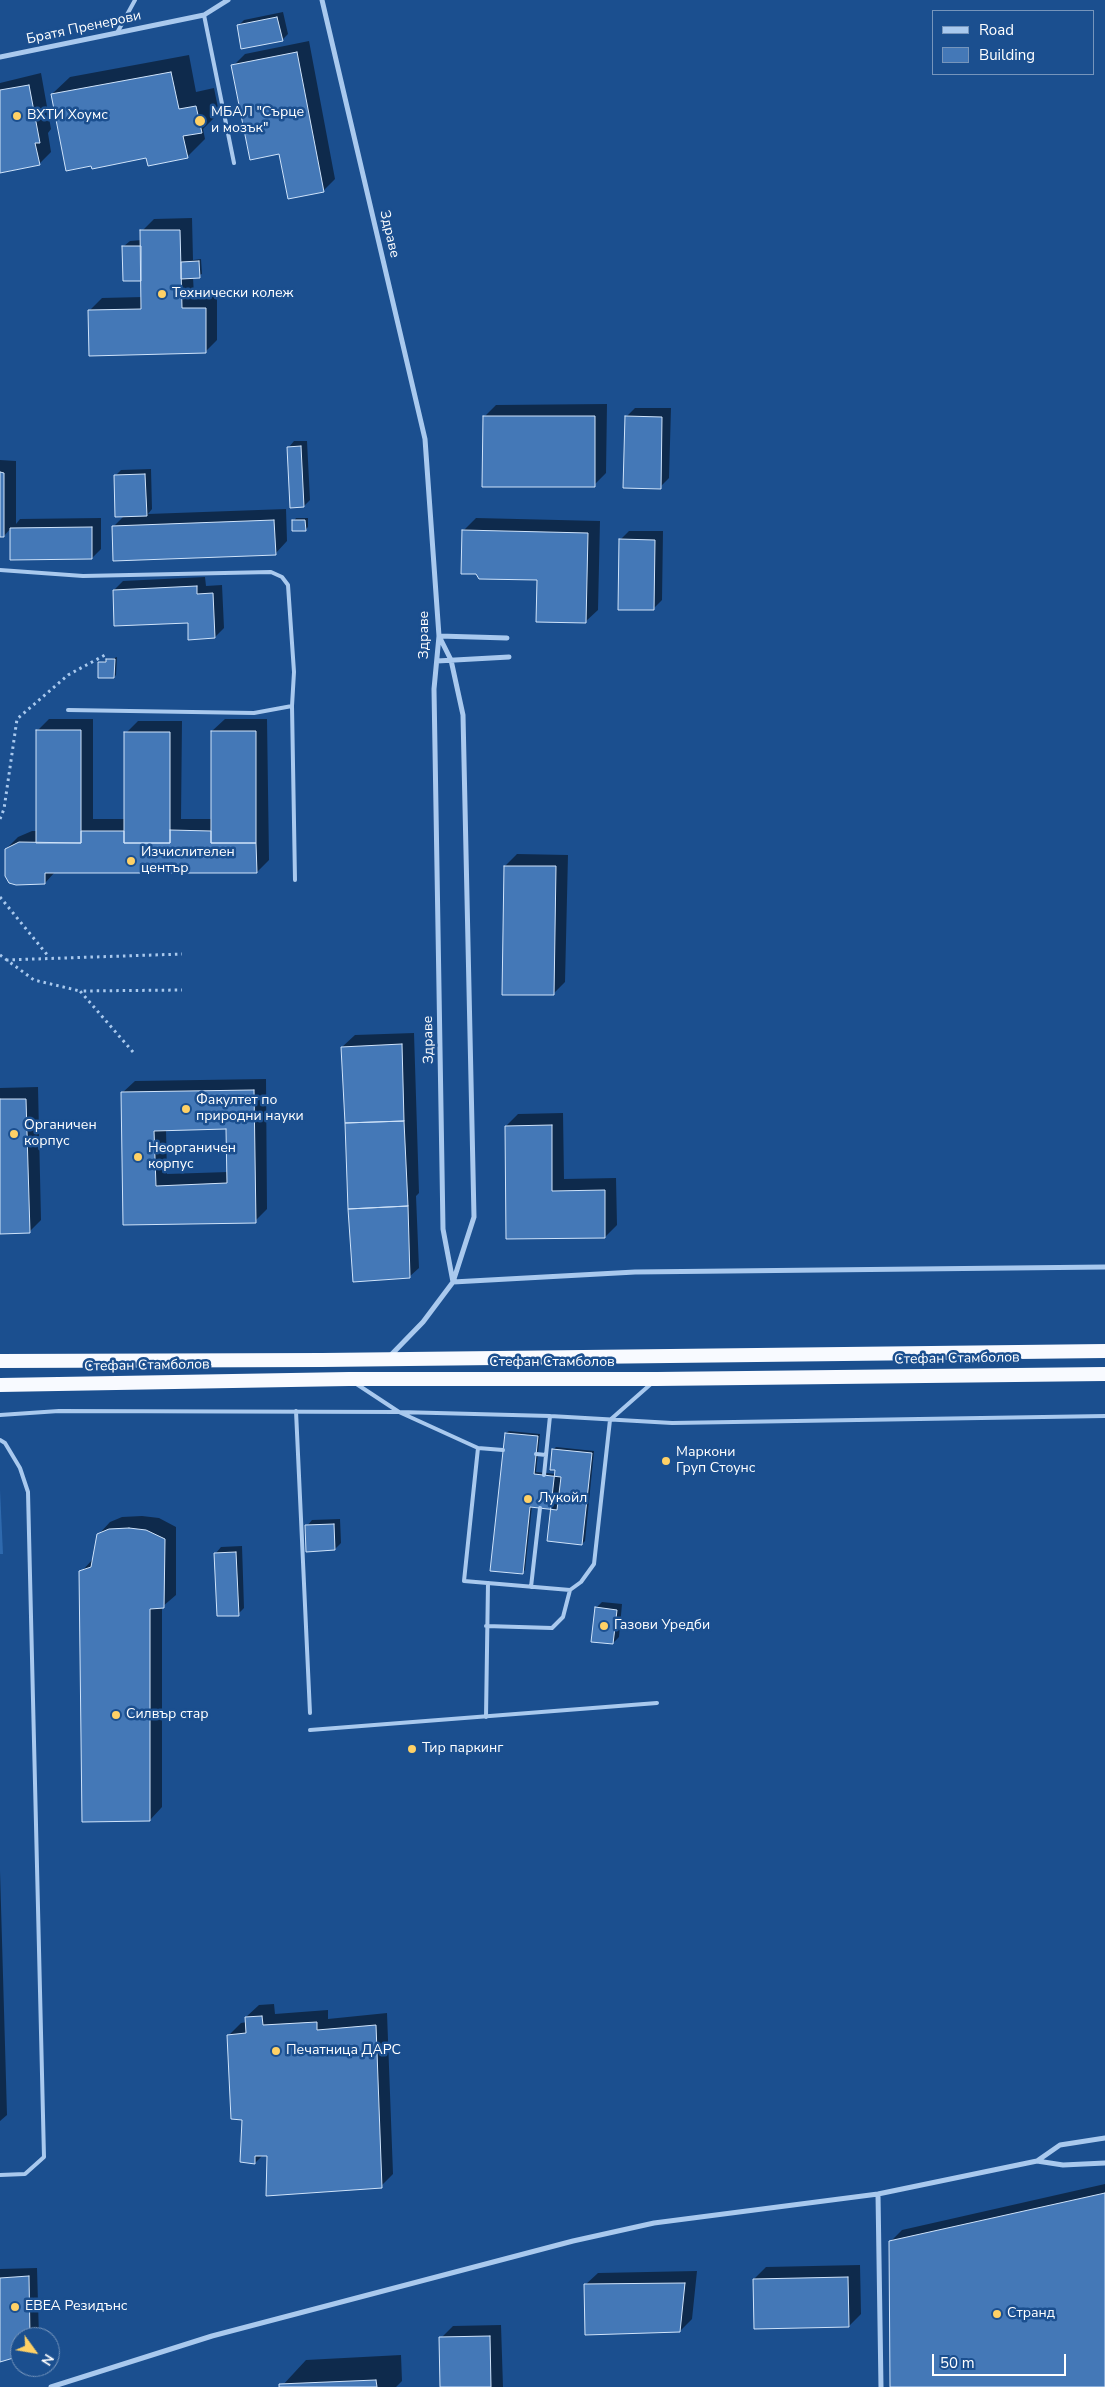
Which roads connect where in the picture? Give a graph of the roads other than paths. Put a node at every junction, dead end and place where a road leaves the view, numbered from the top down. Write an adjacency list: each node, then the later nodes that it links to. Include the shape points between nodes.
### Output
1 (135, 0): 5 (lane)
2 (228, 0): 4 (street, Братя Пренерови)
3 (322, 0): 9 (street, Здраве, via 424,439)
4 (204, 14): 5 (street, Братя Пренерови); 7 (lane)
5 (117, 33): 6 (street, Братя Пренерови)
6 (0, 57)
7 (234, 163)
8 (0, 570): 14 (lane, via 83,576 271,572 282,577 288,584 294,672)
9 (439, 636): 10 (street); 12 (street); 13 (street, Здраве)
10 (507, 638)
11 (509, 657): 12 (street)
12 (451, 660): 13 (street); 18 (street, via 463,715 474,1217)
13 (437, 661): 18 (street, Здраве, via 434,689 443,1229)
14 (292, 706): 15 (lane, via 254,713); 16 (lane)
15 (68, 710)
16 (295, 880)
17 (1105, 1266): 18 (street, via 635,1272)
18 (453, 1282): 20 (street, via 423,1322)
19 (1105, 1351): 20 (highway, Стефан Стамболов)
20 (387, 1359): 21 (highway, Стефан Стамболов)
21 (0, 1361)
22 (1105, 1374): 24 (highway, Стефан Стамболов)
23 (349, 1379): 24 (highway, Стефан Стамболов); 25 (highway, Стефан Стамболов); 27 (lane)
24 (657, 1379): 31 (lane)
25 (0, 1385)
26 (296, 1411): 27 (lane); 28 (lane, via 59,1411); 44 (lane)
27 (399, 1412): 29 (lane); 33 (lane)
28 (0, 1415)
29 (550, 1416): 31 (lane); 36 (lane)
30 (1105, 1416): 31 (lane, via 672,1423)
31 (610, 1420): 41 (lane, via 594,1564 581,1582)
32 (0, 1440): 50 (lane, via 20,1468 28,1492 44,2157 25,2174)
33 (478, 1448): 34 (lane); 39 (lane, via 464,1580)
34 (503, 1450)
35 (536, 1454): 36 (lane)
36 (546, 1455): 37 (lane)
37 (544, 1475)
38 (540, 1508): 40 (lane)
39 (488, 1583): 40 (lane); 42 (lane)
40 (531, 1587): 41 (lane)
41 (570, 1590): 42 (lane, via 563,1617 552,1628)
42 (486, 1626): 45 (lane)
43 (657, 1703): 45 (lane)
44 (310, 1713)
45 (486, 1717): 46 (lane)
46 (310, 1730)
47 (1105, 2138): 48 (street, via 1060,2145)
48 (1037, 2161): 49 (street, via 1063,2165); 51 (street)
49 (1105, 2164)
50 (0, 2175)
51 (878, 2194): 52 (street, via 654,2223 573,2241 212,2336); 53 (street)
52 (51, 2387)
53 (881, 2387)

